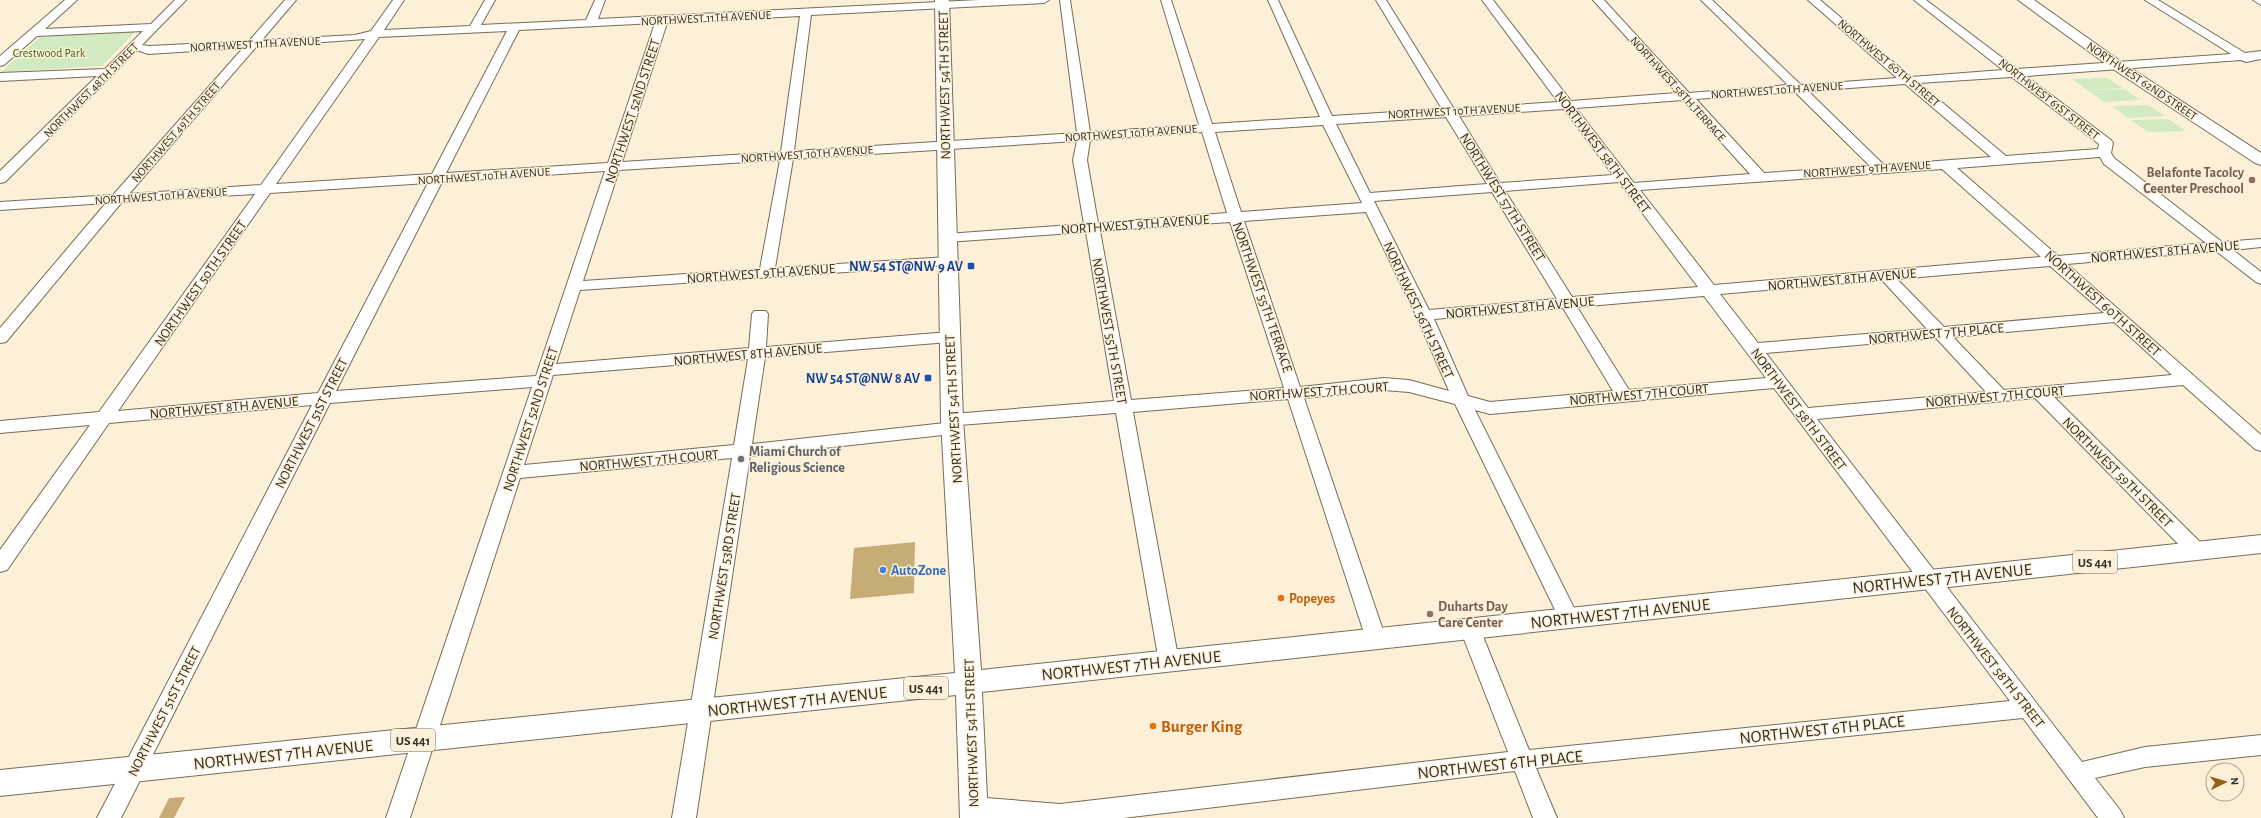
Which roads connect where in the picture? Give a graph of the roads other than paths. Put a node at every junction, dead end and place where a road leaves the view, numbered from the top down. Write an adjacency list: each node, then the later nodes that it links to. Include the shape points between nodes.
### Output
1 (72, 0): 29 (street)
2 (181, 0): 26 (street, NORTHWEST 48TH STREET)
3 (291, 0): 31 (street, NORTHWEST 49TH STREET)
4 (399, 0): 30 (street, NORTHWEST 50TH STREET)
5 (490, 0): 28 (street)
6 (600, 0): 25 (street)
7 (1044, 0): 21 (street, NORTHWEST 11TH AVENUE)
8 (1066, 0): 50 (street, NORTHWEST 55TH STREET)
9 (1166, 0): 49 (street, NORTHWEST 55TH TERRACE)
10 (1273, 0): 48 (street, NORTHWEST 56TH STREET)
11 (1381, 0): 47 (street, NORTHWEST 57TH STREET)
12 (1487, 0): 46 (street, NORTHWEST 58TH STREET)
13 (1598, 0): 45 (street, NORTHWEST 58TH TERRACE)
14 (1706, 0): 44 (street)
15 (1813, 0): 43 (street, NORTHWEST 60TH STREET)
16 (1919, 0): 41 (street, NORTHWEST 61ST STREET)
17 (2025, 0): 38 (main road, NORTHWEST 62ND STREET)
18 (2038, 0): 37 (main road, NORTHWEST 62ND STREET)
19 (2150, 0): 35 (street)
20 (2258, 0): 22 (street)
21 (942, 2): 23 (street, NORTHWEST 11TH AVENUE); 51 (main road, NORTHWEST 54TH STREET)
22 (2261, 2)
23 (806, 13): 24 (street, NORTHWEST 11TH AVENUE); 54 (street)
24 (662, 20): 25 (street, NORTHWEST 11TH AVENUE); 58 (street, NORTHWEST 52ND STREET)
25 (590, 24): 27 (street, NORTHWEST 11TH AVENUE)
26 (154, 27): 29 (street); 32 (street, NORTHWEST 48TH STREET)
27 (514, 28): 28 (street, NORTHWEST 11TH AVENUE); 62 (street, NORTHWEST 51ST STREET)
28 (473, 30): 30 (street, NORTHWEST 11TH AVENUE)
29 (34, 33): 33 (street)
30 (371, 34): 31 (street, NORTHWEST 11TH AVENUE, via 355,38); 65 (street, NORTHWEST 50TH STREET)
31 (255, 41): 32 (street, NORTHWEST 11TH AVENUE, via 148,50); 66 (street, NORTHWEST 49TH STREET)
32 (137, 48): 40 (street, NORTHWEST 48TH STREET)
33 (5, 54): 36 (street)
34 (2261, 55): 35 (street, NORTHWEST 10TH AVENUE)
35 (2244, 57): 37 (street, NORTHWEST 10TH AVENUE); 39 (street)
36 (0, 62)
37 (2134, 64): 38 (street, NORTHWEST 10TH AVENUE); 52 (main road, NORTHWEST 62ND STREET)
38 (2118, 66): 41 (street, NORTHWEST 10TH AVENUE); 56 (main road, NORTHWEST 62ND STREET)
39 (2261, 67)
40 (109, 72): 42 (street); 61 (street, NORTHWEST 48TH STREET)
41 (2014, 72): 43 (street, NORTHWEST 10TH AVENUE); 53 (street, NORTHWEST 61ST STREET, via 2106,143)
42 (0, 77)
43 (1909, 80): 44 (street, NORTHWEST 10TH AVENUE); 55 (street, NORTHWEST 60TH STREET)
44 (1798, 89): 45 (street, NORTHWEST 10TH AVENUE); 59 (street)
45 (1685, 96): 46 (street, NORTHWEST 10TH AVENUE); 60 (street, NORTHWEST 58TH TERRACE)
46 (1568, 105): 47 (street, NORTHWEST 10TH AVENUE); 63 (street, NORTHWEST 58TH STREET)
47 (1449, 111): 48 (street, NORTHWEST 10TH AVENUE); 64 (street, NORTHWEST 57TH STREET)
48 (1327, 119): 49 (street, NORTHWEST 10TH AVENUE); 67 (street, NORTHWEST 56TH STREET)
49 (1206, 127): 50 (street, NORTHWEST 10TH AVENUE); 69 (street, NORTHWEST 55TH TERRACE)
50 (1084, 136): 51 (street, NORTHWEST 10TH AVENUE); 70 (street, NORTHWEST 55TH STREET, via 1080,160)
51 (945, 145): 54 (street, NORTHWEST 10TH AVENUE); 71 (main road, NORTHWEST 54TH STREET)
52 (2261, 148)
53 (2104, 153): 55 (street, NORTHWEST 9TH AVENUE); 73 (street, NORTHWEST 61ST STREET, via 2110,161)
54 (787, 155): 58 (street, NORTHWEST 10TH AVENUE); 76 (street)
55 (2001, 159): 57 (street, NORTHWEST 9TH AVENUE)
56 (2261, 160)
57 (1944, 163): 59 (street, NORTHWEST 9TH AVENUE); 75 (street, NORTHWEST 60TH STREET)
58 (614, 167): 62 (street, NORTHWEST 10TH AVENUE); 79 (street, NORTHWEST 52ND STREET)
59 (1881, 168): 60 (street, NORTHWEST 9TH AVENUE)
60 (1760, 177): 63 (street, NORTHWEST 9TH AVENUE)
61 (0, 179)
62 (436, 179): 65 (street, NORTHWEST 10TH AVENUE); 97 (street, NORTHWEST 51ST STREET)
63 (1627, 183): 64 (street, NORTHWEST 9TH AVENUE); 80 (street, NORTHWEST 58TH STREET)
64 (1496, 186): 67 (street, NORTHWEST 9TH AVENUE); 81 (street, NORTHWEST 57TH STREET)
65 (266, 189): 66 (street, NORTHWEST 10TH AVENUE); 101 (street, NORTHWEST 50TH STREET)
66 (117, 199): 68 (street, NORTHWEST 10TH AVENUE); 87 (street, NORTHWEST 49TH STREET)
67 (1368, 202): 69 (street, NORTHWEST 9TH AVENUE); 83 (street, NORTHWEST 56TH STREET)
68 (0, 206)
69 (1235, 216): 70 (street, NORTHWEST 9TH AVENUE); 94 (street, NORTHWEST 55TH TERRACE)
70 (1092, 227): 71 (street, NORTHWEST 9TH AVENUE); 99 (street, NORTHWEST 55TH STREET)
71 (947, 238): 74 (main road, NORTHWEST 54TH STREET)
72 (2261, 243): 73 (street, NORTHWEST 8TH AVENUE)
73 (2217, 246): 75 (street, NORTHWEST 8TH AVENUE); 78 (street, NORTHWEST 61ST STREET)
74 (948, 261): 76 (street, NORTHWEST 9TH AVENUE); 86 (main road, NORTHWEST 54TH STREET)
75 (2057, 262): 77 (street, NORTHWEST 8TH AVENUE); 84 (street, NORTHWEST 60TH STREET)
76 (767, 273): 79 (street, NORTHWEST 9TH AVENUE)
77 (1885, 275): 80 (street, NORTHWEST 8TH AVENUE); 85 (street)
78 (2261, 279)
79 (574, 286): 90 (street, NORTHWEST 52ND STREET)
80 (1707, 290): 81 (street, NORTHWEST 8TH AVENUE); 88 (street, NORTHWEST 58TH STREET)
81 (1567, 303): 83 (street, NORTHWEST 8TH AVENUE); 95 (street, NORTHWEST 57TH STREET)
82 (760, 314): 89 (street, NORTHWEST 53RD STREET)
83 (1424, 315): 98 (street, NORTHWEST 56TH STREET)
84 (2119, 317): 85 (street, NORTHWEST 7TH PLACE); 91 (street, NORTHWEST 60TH STREET)
85 (1940, 333): 88 (street, NORTHWEST 7TH PLACE); 96 (street)
86 (949, 337): 89 (street, NORTHWEST 8TH AVENUE); 102 (main road, NORTHWEST 54TH STREET)
87 (0, 338)
88 (1753, 349): 92 (street, NORTHWEST 58TH STREET)
89 (757, 354): 90 (street, NORTHWEST 8TH AVENUE); 105 (street, NORTHWEST 53RD STREET)
90 (545, 375): 97 (street, NORTHWEST 8TH AVENUE); 106 (street, NORTHWEST 52ND STREET)
91 (2187, 378): 93 (street, NORTHWEST 7TH COURT); 104 (street, NORTHWEST 60TH STREET)
92 (1778, 382): 95 (street, NORTHWEST 7TH COURT); 100 (street, NORTHWEST 58TH STREET)
93 (2039, 392): 96 (street, NORTHWEST 7TH COURT); 108 (street, NORTHWEST 59TH STREET)
94 (1295, 393): 98 (street, NORTHWEST 7TH COURT, via 1384,384 1409,386); 99 (street, NORTHWEST 7TH COURT); 113 (street, NORTHWEST 55TH TERRACE)
95 (1624, 395): 98 (street, NORTHWEST 7TH COURT, via 1490,408)
96 (2000, 396): 100 (street, NORTHWEST 7TH COURT)
97 (324, 398): 101 (street, NORTHWEST 8TH AVENUE); 121 (street, NORTHWEST 51ST STREET)
98 (1462, 401): 111 (street, NORTHWEST 56TH STREET)
99 (1123, 406): 102 (street, NORTHWEST 7TH COURT); 114 (street, NORTHWEST 55TH STREET)
100 (1803, 414): 110 (street, NORTHWEST 58TH STREET)
101 (105, 418): 103 (street, NORTHWEST 8TH AVENUE); 109 (street, NORTHWEST 50TH STREET)
102 (952, 424): 105 (street, NORTHWEST 7TH COURT); 115 (main road, NORTHWEST 54TH STREET)
103 (0, 427)
104 (2261, 444)
105 (741, 451): 106 (street, NORTHWEST 7TH COURT); 117 (street, NORTHWEST 53RD STREET)
106 (513, 472): 118 (street, NORTHWEST 52ND STREET)
107 (2261, 544): 108 (main road, NORTHWEST 7TH AVENUE / US 441)
108 (2197, 551): 110 (main road, NORTHWEST 7TH AVENUE / US 441)
109 (0, 565)
110 (1929, 580): 111 (main road, NORTHWEST 7TH AVENUE / US 441); 116 (street, NORTHWEST 58TH STREET)
111 (1569, 618): 112 (main road, NORTHWEST 7TH AVENUE / US 441)
112 (1470, 629): 113 (main road, NORTHWEST 7TH AVENUE / US 441); 120 (street)
113 (1376, 639): 114 (main road, NORTHWEST 7TH AVENUE / US 441)
114 (1170, 662): 115 (main road, NORTHWEST 7TH AVENUE / US 441)
115 (970, 683): 117 (main road, NORTHWEST 7TH AVENUE / US 441); 124 (main road, NORTHWEST 54TH STREET)
116 (2027, 708): 120 (street, NORTHWEST 6TH PLACE); 122 (street, NORTHWEST 58TH STREET)
117 (702, 710): 118 (main road, NORTHWEST 7TH AVENUE / US 441); 127 (street, NORTHWEST 53RD STREET)
118 (426, 739): 121 (main road, NORTHWEST 7TH AVENUE / US 441); 126 (street, NORTHWEST 52ND STREET)
119 (2261, 745): 122 (street, via 2133,758 2106,763)
120 (1523, 760): 124 (street, NORTHWEST 6TH PLACE, via 1060,815); 128 (street)
121 (134, 769): 123 (main road, NORTHWEST 7TH AVENUE / US 441); 125 (street, NORTHWEST 51ST STREET)
122 (2078, 773): 129 (street, NORTHWEST 58TH STREET)
123 (0, 783)
124 (974, 812)
125 (109, 818)
126 (398, 818)
127 (684, 818)
128 (1545, 818)
129 (2112, 818)

